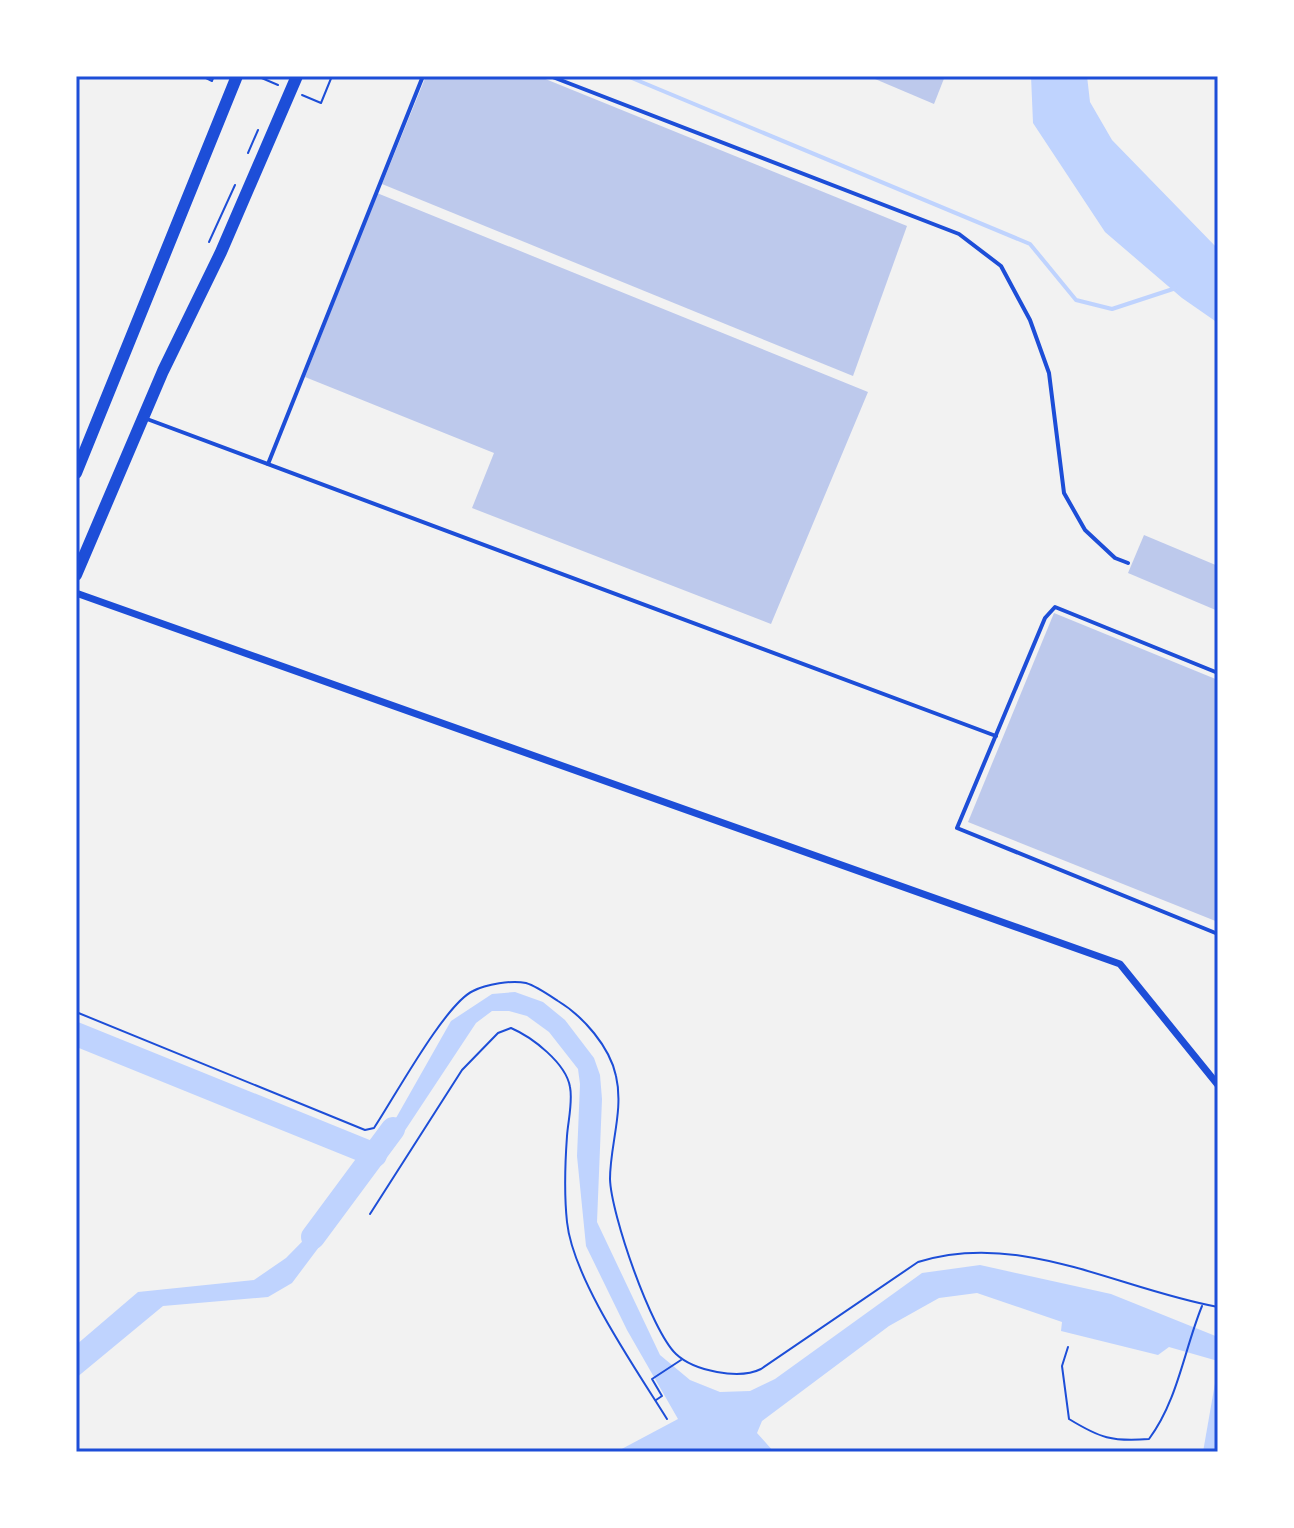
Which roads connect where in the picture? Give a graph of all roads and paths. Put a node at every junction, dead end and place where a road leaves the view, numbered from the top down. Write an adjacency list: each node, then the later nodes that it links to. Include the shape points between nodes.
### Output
1 (207, 76): 2 (path, via 212,81)
2 (214, 76)
3 (237, 76): 15 (highway)
4 (297, 76): 13 (highway)
5 (332, 76): 8 (path)
6 (423, 76): 14 (lane)
7 (550, 76): 16 (lane, via 959,234 1001,266 1030,320 1049,373 1064,493 1085,530)
8 (321, 103)
9 (255, 136): 10 (path)
10 (247, 157)
11 (237, 179): 12 (path)
12 (209, 242)
13 (143, 418): 14 (lane); 17 (highway)
14 (268, 464): 20 (lane)
15 (76, 473)
16 (1128, 563)
17 (76, 575)
18 (76, 593): 23 (street, via 1120,964)
19 (1218, 673): 20 (lane, via 1055,607 1045,618)
20 (996, 736): 21 (lane, via 957,828)
21 (1218, 934)
22 (76, 1012): 28 (path, via 365,1130 374,1128 450,1011 472,991 527,983 561,1002 597,1038 615,1072 620,1091 610,1180 618,1228 648,1307)
23 (1218, 1085)
24 (370, 1214): 29 (path, via 462,1070 498,1033 511,1028 532,1037 570,1087 565,1158 567,1224 575,1253)
25 (1203, 1304): 26 (path); 27 (path, via 1173,1397 1149,1439 1096,1436 1069,1419 1062,1366); 28 (path, via 1016,1253 945,1253 918,1262 749,1375 716,1372)
26 (1218, 1307)
27 (1068, 1347)
28 (683, 1358): 29 (path, via 652,1379 662,1396)
29 (655, 1401): 30 (path)
30 (667, 1419)

